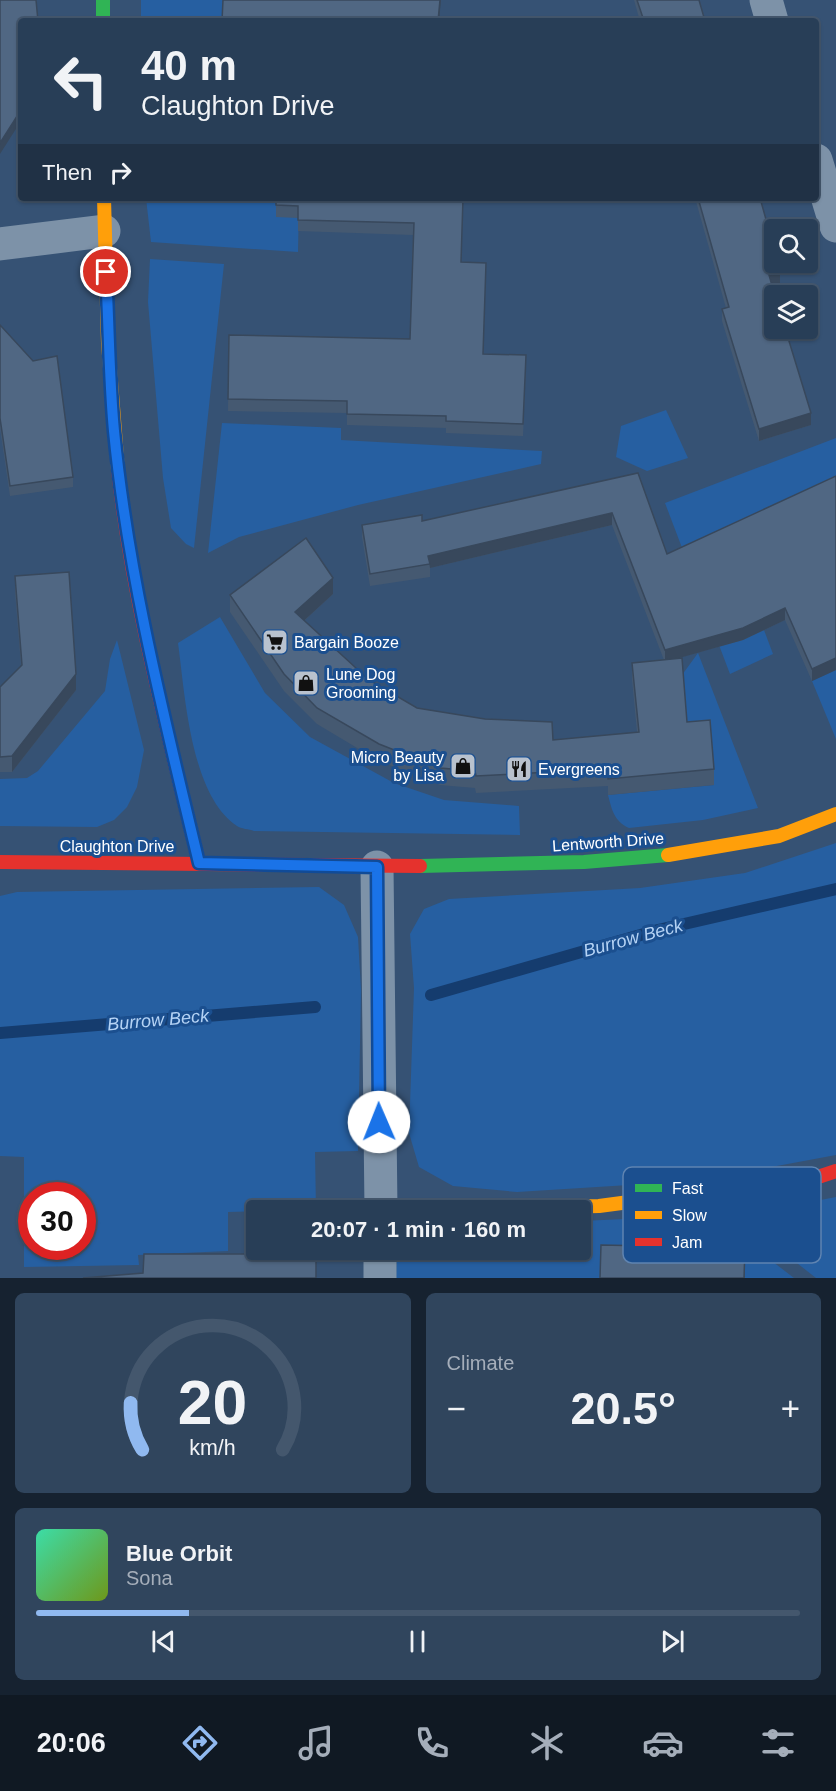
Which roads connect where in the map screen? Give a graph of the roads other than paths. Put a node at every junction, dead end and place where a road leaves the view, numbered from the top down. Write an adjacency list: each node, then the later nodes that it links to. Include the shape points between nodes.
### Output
1 (103, 0): 3 (street)
2 (766, 0): 4 (street)
3 (103, 18)
4 (771, 18)
5 (819, 170): 7 (street)
6 (104, 201): 8 (street)
7 (836, 226)
8 (104, 231): 9 (street); 12 (street, via 119,469 141,605)
9 (0, 244)
10 (836, 814): 13 (street, Lentworth Drive, via 779,836 677,855 584,862)
11 (0, 862): 12 (street, Claughton Drive)
12 (199, 863): 13 (street, Claughton Drive)
13 (377, 867): 16 (street)
14 (836, 1171): 15 (street)
15 (821, 1176)
16 (381, 1200)
17 (623, 1203): 18 (street)
18 (591, 1206)
19 (380, 1260): 20 (street)
20 (380, 1278)

